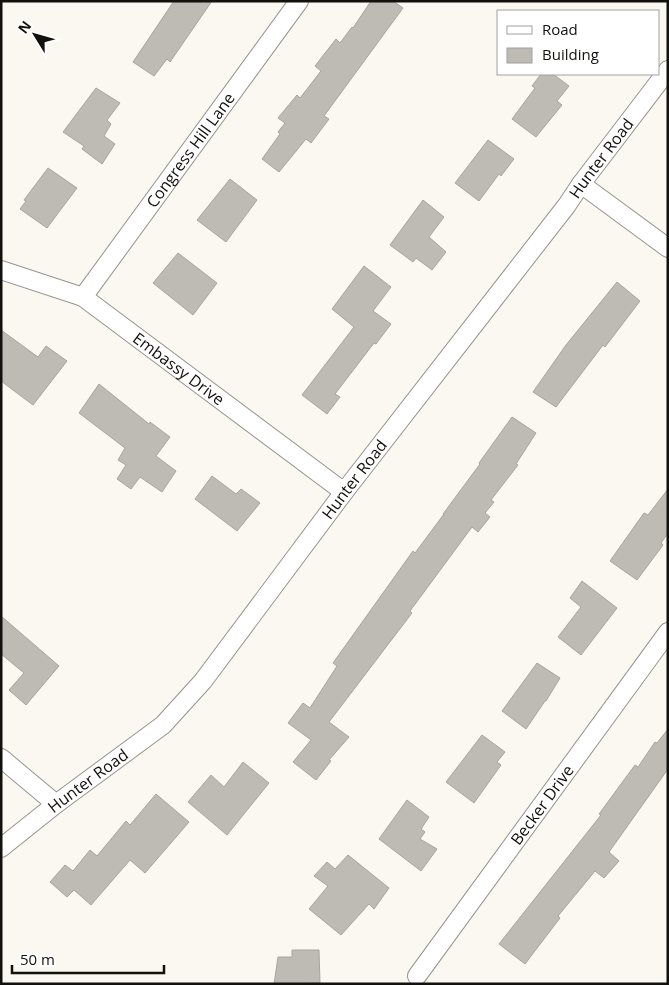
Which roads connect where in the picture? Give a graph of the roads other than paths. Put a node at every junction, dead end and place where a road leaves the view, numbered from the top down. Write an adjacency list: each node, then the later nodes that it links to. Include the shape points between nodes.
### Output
1 (299, 1): 6 (street, Congress Hill Lane)
2 (668, 70): 3 (street, Hunter Road)
3 (581, 184): 4 (street); 7 (street, Hunter Road)
4 (668, 248)
5 (1, 270): 6 (street, Embassy Drive)
6 (82, 297): 7 (street, Embassy Drive)
7 (344, 492): 10 (street, Hunter Road, via 203,681 170,718)
8 (668, 632): 12 (street, Becker Drive)
9 (1, 758): 10 (street)
10 (56, 804): 11 (street, Hunter Road)
11 (1, 848)
12 (417, 976)

